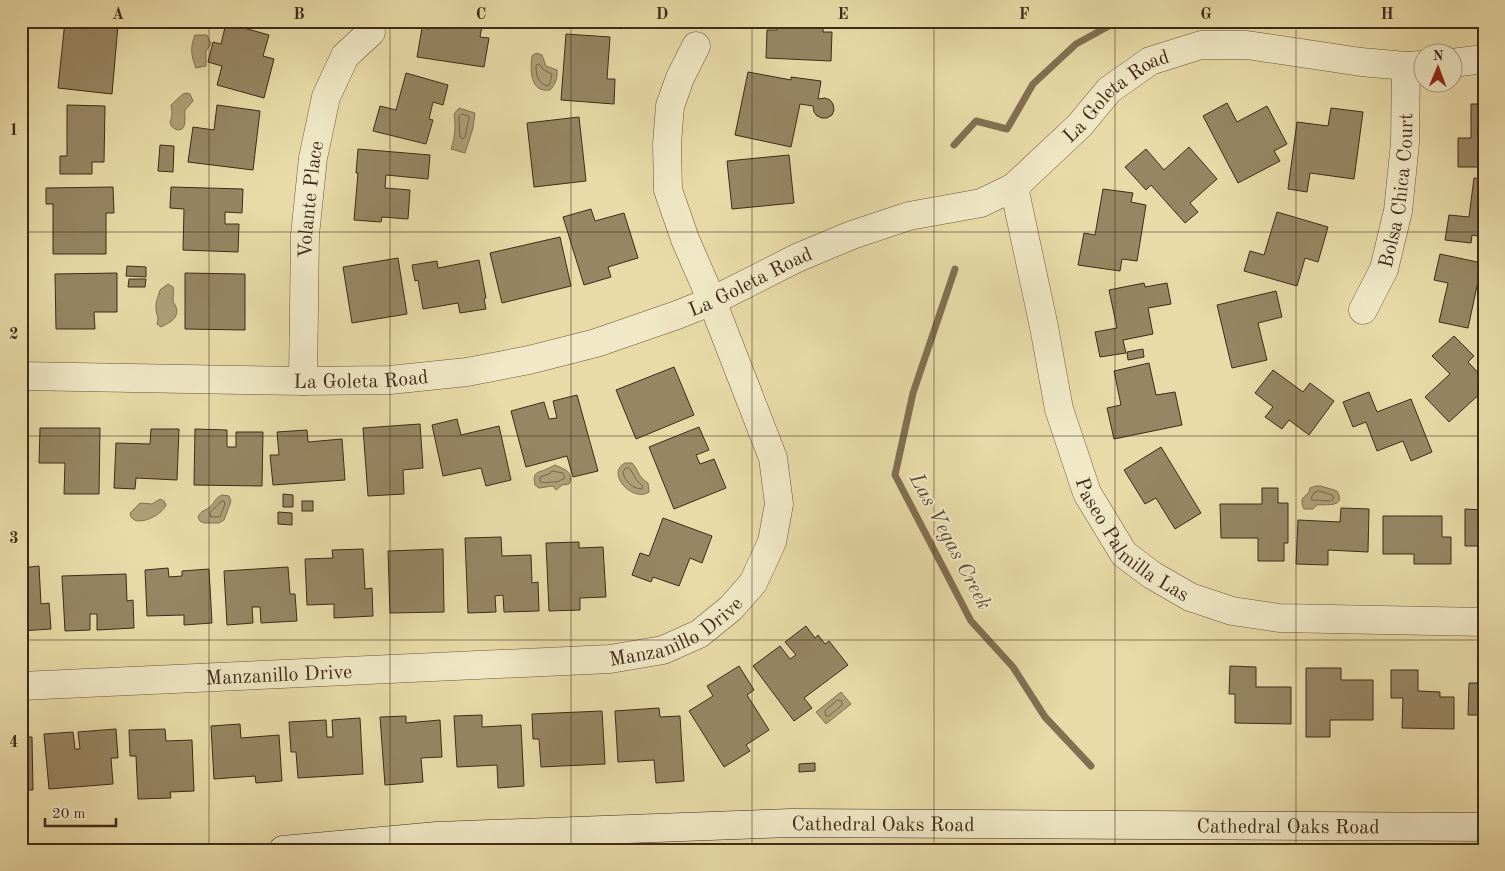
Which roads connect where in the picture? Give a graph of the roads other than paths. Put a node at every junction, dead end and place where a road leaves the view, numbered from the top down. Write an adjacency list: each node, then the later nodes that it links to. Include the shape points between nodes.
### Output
1 (371, 32): 11 (street, Volante Place, via 345,56 326,97 313,158 305,235)
2 (696, 46): 8 (street, Manzanillo Drive, via 670,106 668,190)
3 (1484, 59): 4 (street)
4 (1462, 62)
5 (1412, 65): 7 (street, La Goleta Road, via 1361,62 1247,45 1201,45 1150,62 1108,90 1080,125)
6 (1412, 82): 9 (street, Bolsa Chica Court, via 1398,211 1384,270)
7 (1014, 187): 8 (street, La Goleta Road, via 981,203 909,216 852,235 797,258); 12 (street, Paseo Palmilla Las, via 1059,409 1087,494 1124,554 1190,597 1232,611 1279,618)
8 (712, 301): 11 (street, La Goleta Road, via 596,343 530,360 467,372 390,380); 13 (street, Manzanillo Drive, via 773,458 779,504 772,542 753,583 731,608 699,634 663,650 610,659)
9 (1363, 310)
10 (21, 376): 11 (street, La Goleta Road)
11 (303, 381)
12 (1484, 622)
13 (21, 686)
14 (1484, 827): 15 (street, Cathedral Oaks Road, via 791,823 437,836)
15 (283, 850)

